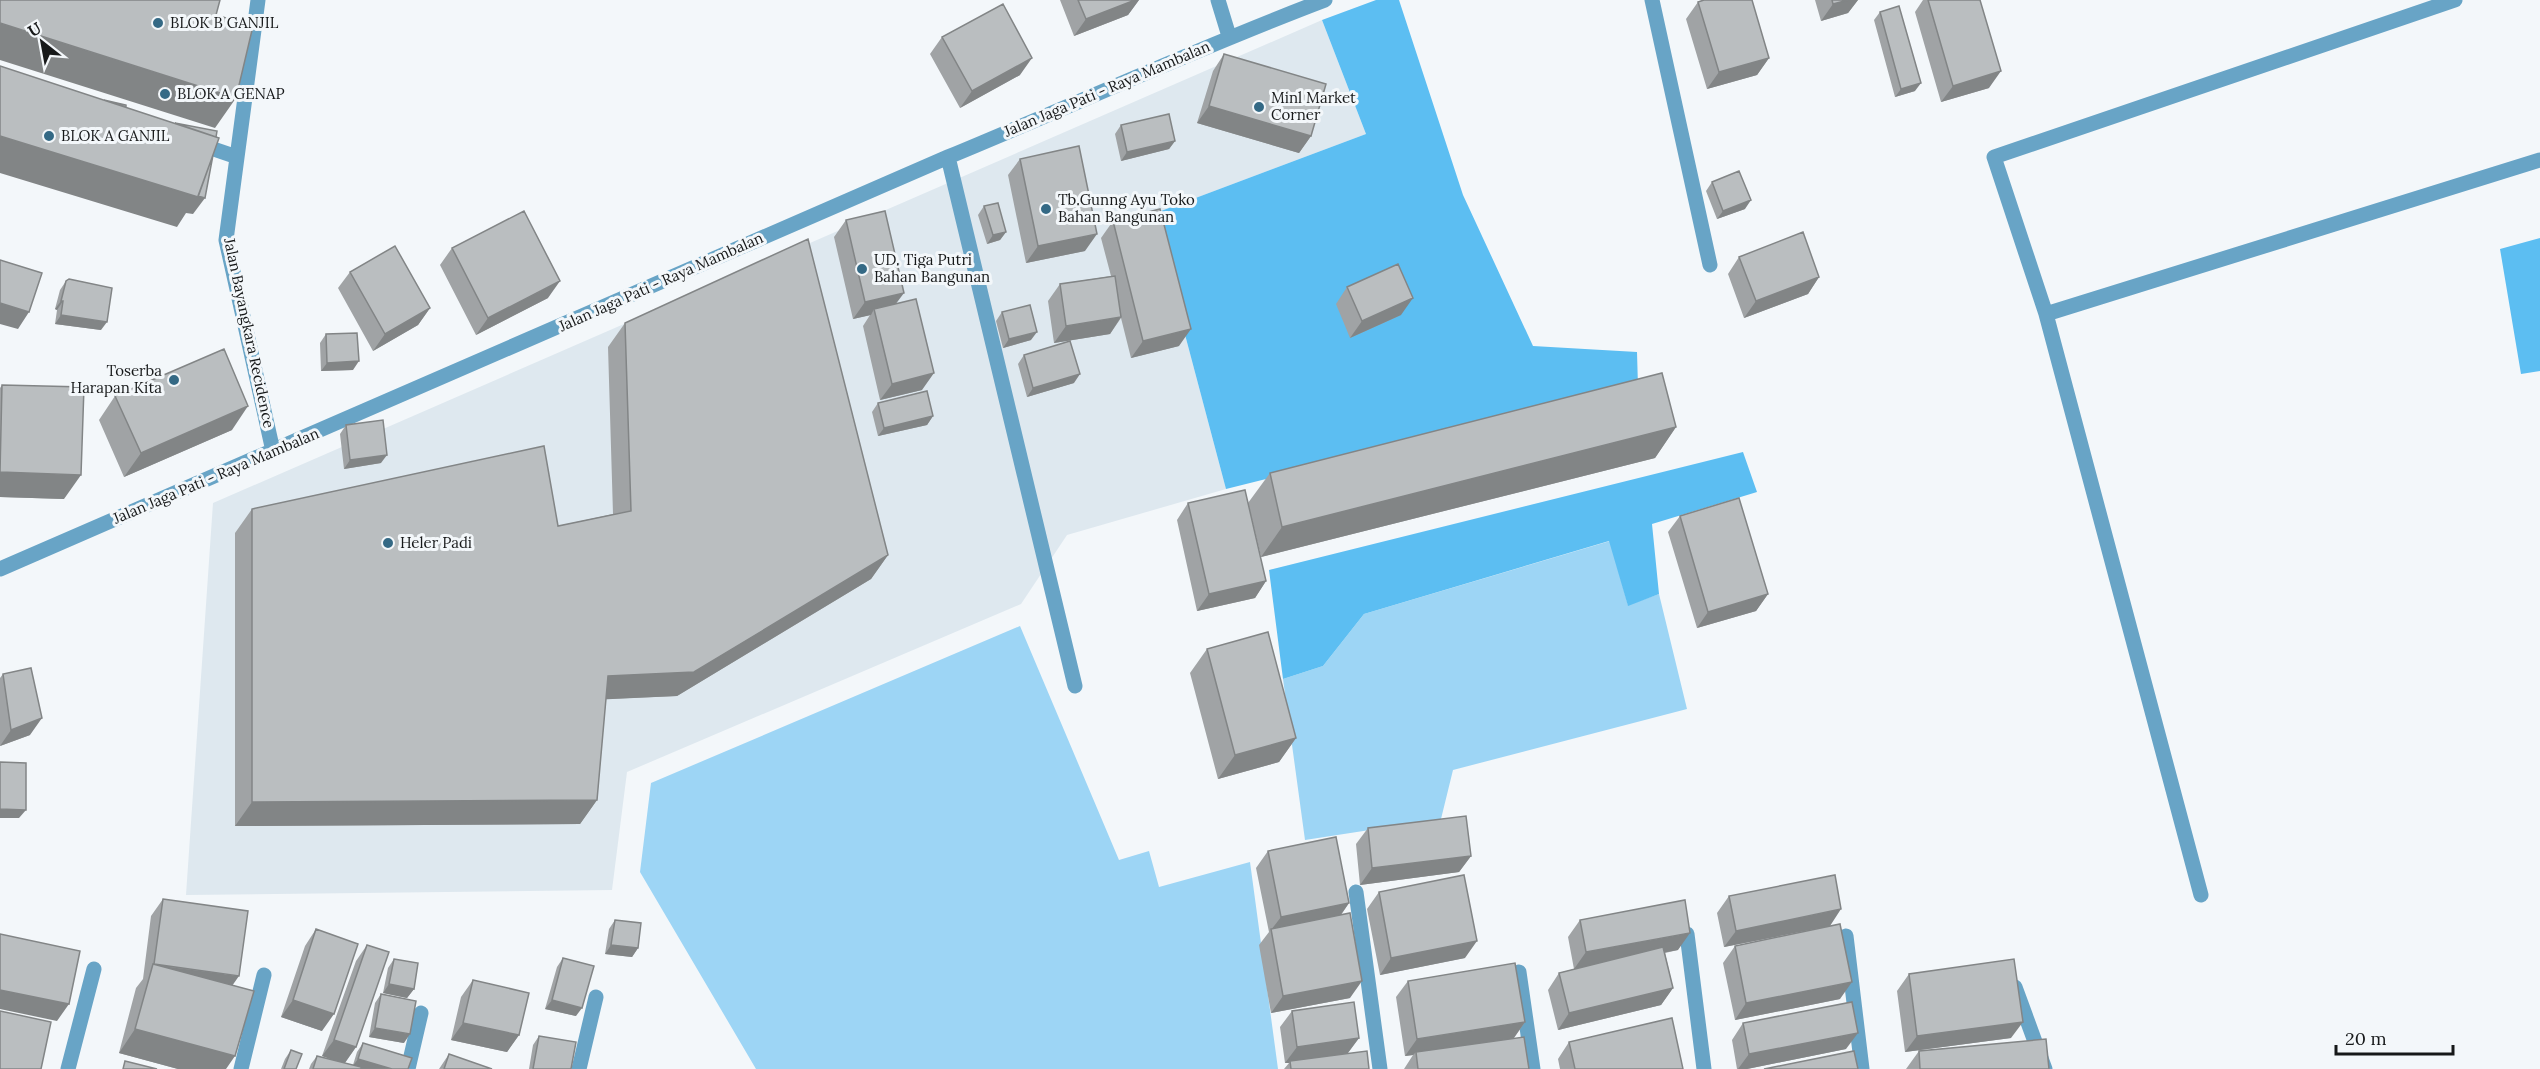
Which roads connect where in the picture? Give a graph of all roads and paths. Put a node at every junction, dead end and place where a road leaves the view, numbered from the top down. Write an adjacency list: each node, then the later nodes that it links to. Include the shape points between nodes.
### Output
1 (258, 0): 8 (street, Jalan Bayangkara Recidence)
2 (1218, 0): 6 (street)
3 (1325, 0): 6 (street, Jalan Jaga Pati - Raya Mambalan)
4 (1653, 0): 11 (street)
5 (2455, 0): 12 (street, via 1994,157)
6 (1229, 36): 9 (street, Jalan Jaga Pati - Raya Mambalan)
7 (180, 138): 8 (street)
8 (237, 157): 13 (street, Jalan Bayangkara Recidence, via 226,240)
9 (948, 157): 13 (street, Jalan Jaga Pati - Raya Mambalan); 15 (street)
10 (2540, 160): 12 (street)
11 (1710, 266)
12 (2046, 314): 17 (street)
13 (273, 451): 14 (street, Jalan Jaga Pati - Raya Mambalan)
14 (0, 569)
15 (1075, 686)
16 (1356, 892): 30 (street)
17 (2201, 895)
18 (1687, 933): 32 (street)
19 (1846, 936): 33 (street)
20 (93, 969): 26 (street)
21 (1519, 972): 31 (street)
22 (264, 975): 27 (street)
23 (2015, 987): 34 (street)
24 (596, 997): 29 (street)
25 (421, 1013): 28 (street)
26 (68, 1069)
27 (241, 1069)
28 (408, 1069)
29 (579, 1069)
30 (1380, 1069)
31 (1533, 1069)
32 (1704, 1069)
33 (1862, 1069)
34 (2045, 1069)

